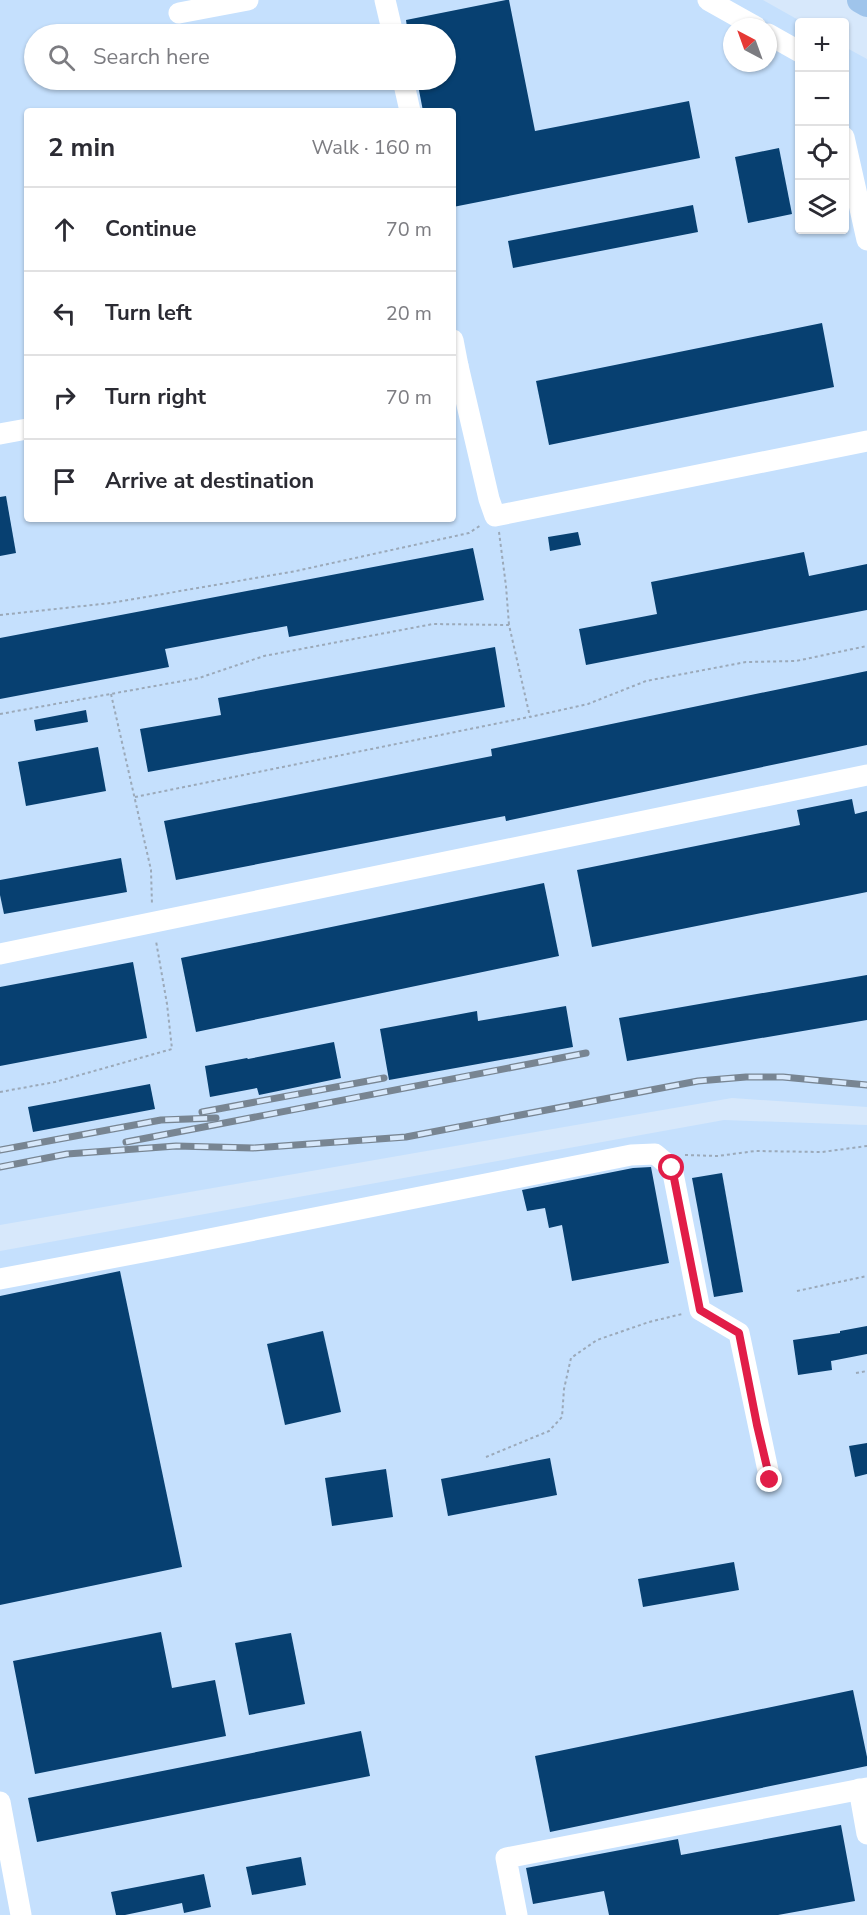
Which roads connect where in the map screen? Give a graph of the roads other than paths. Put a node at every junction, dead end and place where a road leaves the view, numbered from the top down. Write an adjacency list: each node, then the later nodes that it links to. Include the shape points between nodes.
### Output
1 (248, 0): 6 (lane)
2 (385, 0): 8 (lane)
3 (708, 0): 7 (lane)
4 (860, 0): 5 (main road)
5 (867, 4)
6 (179, 13)
7 (740, 18)
8 (391, 24)
9 (777, 39): 10 (lane)
10 (795, 49)
11 (405, 90): 12 (lane)
12 (409, 108)
13 (849, 159): 14 (lane)
14 (867, 240)
15 (456, 364): 18 (lane, via 495,516)
16 (24, 430): 17 (lane)
17 (0, 434)
18 (867, 441)
19 (867, 775): 20 (lane)
20 (0, 954)
21 (0, 1278): 22 (lane, via 631,1155 656,1154 672,1168 700,1310 739,1333)
22 (770, 1480)
23 (863, 1789): 25 (lane); 27 (lane, via 507,1858)
24 (0, 1802): 26 (lane)
25 (867, 1834)
26 (21, 1915)
27 (517, 1915)

